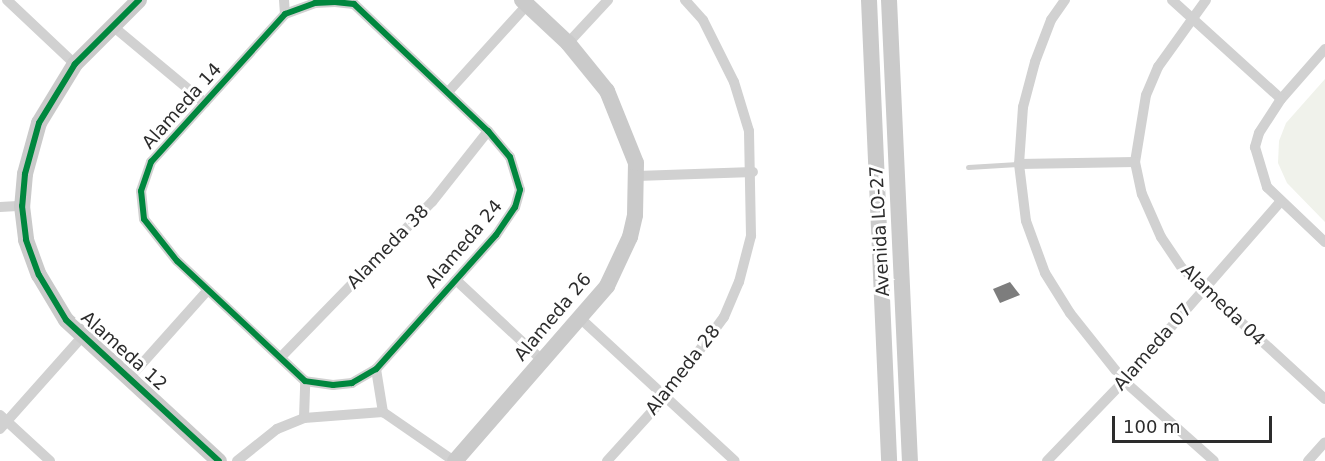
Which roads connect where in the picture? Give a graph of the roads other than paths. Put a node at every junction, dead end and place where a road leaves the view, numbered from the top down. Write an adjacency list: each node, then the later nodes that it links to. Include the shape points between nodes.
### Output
1 (7, 0): 19 (street)
2 (139, 0): 16 (street, Alameda 12)
3 (284, 0): 14 (street)
4 (608, 0): 17 (street)
5 (684, 0): 27 (street, Alameda 28, via 703,20 735,82 749,131)
6 (869, 0): 56 (street, Avenida LO-27)
7 (889, 0): 57 (street, Avenida LO-27)
8 (1065, 0): 25 (street, via 1051,20 1035,62 1023,107)
9 (1172, 0): 15 (street)
10 (1206, 0): 15 (street, Alameda 04)
11 (354, 2): 13 (street, Alameda 24); 20 (street, Alameda 24)
12 (525, 2): 17 (street, Alameda 26); 20 (street)
13 (315, 3): 14 (street, Alameda 14)
14 (285, 14): 22 (street, Alameda 14)
15 (1191, 17): 21 (street); 24 (street, Alameda 04, via 1158,67 1146,95)
16 (115, 28): 19 (street, Alameda 12); 22 (street)
17 (568, 43): 28 (street, Alameda 26, via 607,91 629,142)
18 (1325, 49): 21 (street)
19 (75, 64): 30 (street, Alameda 12, via 39,123)
20 (449, 91): 23 (street, Alameda 24)
21 (1281, 99): 29 (street, via 1259,133 1256,147 1261,176)
22 (205, 103): 35 (street, Alameda 14, via 151,162 141,191 144,219 152,234)
23 (488, 131): 33 (street, Alameda 24, via 510,157 520,190 508,219); 38 (street, Alameda 38, via 432,202)
24 (1134, 162): 25 (street); 34 (street, Alameda 04, via 1142,194 1161,237 1182,268)
25 (1018, 164): 26 (lane); 43 (street, via 1026,221 1046,273 1070,313)
26 (968, 167)
27 (753, 172): 28 (street); 44 (street, Alameda 28, via 751,236 739,282 724,317)
28 (637, 176): 36 (street, Alameda 26, via 635,214 622,256 607,286)
29 (1280, 202): 32 (street); 34 (street, Alameda 07)
30 (22, 206): 31 (street); 37 (street, Alameda 12, via 26,240 39,275 66,320)
31 (0, 207)
32 (1325, 242)
33 (456, 280): 39 (street); 40 (street, Alameda 24)
34 (1204, 289): 43 (street, Alameda 07); 45 (street, Alameda 04)
35 (207, 291): 38 (street, Alameda 14); 41 (street)
36 (581, 319): 39 (street, Alameda 26); 44 (street)
37 (83, 336): 41 (street, Alameda 12); 48 (street)
38 (282, 356): 42 (street, Alameda 14)
39 (543, 360): 53 (street, Alameda 26)
40 (376, 369): 42 (street, Alameda 24, via 352,383); 46 (street)
41 (131, 376): 51 (street, Alameda 12)
42 (305, 381): 47 (street)
43 (1124, 381): 58 (street, Alameda 07); 59 (street)
44 (665, 397): 54 (street, Alameda 28); 55 (street)
45 (1325, 399)
46 (383, 412): 47 (street); 53 (street)
47 (304, 418): 52 (street, via 277,429)
48 (2, 422): 50 (street)
49 (1325, 442): 60 (street)
50 (50, 461)
51 (219, 461)
52 (237, 461)
53 (454, 461)
54 (607, 461)
55 (735, 461)
56 (890, 461)
57 (910, 461)
58 (1048, 461)
59 (1214, 461)
60 (1308, 461)

